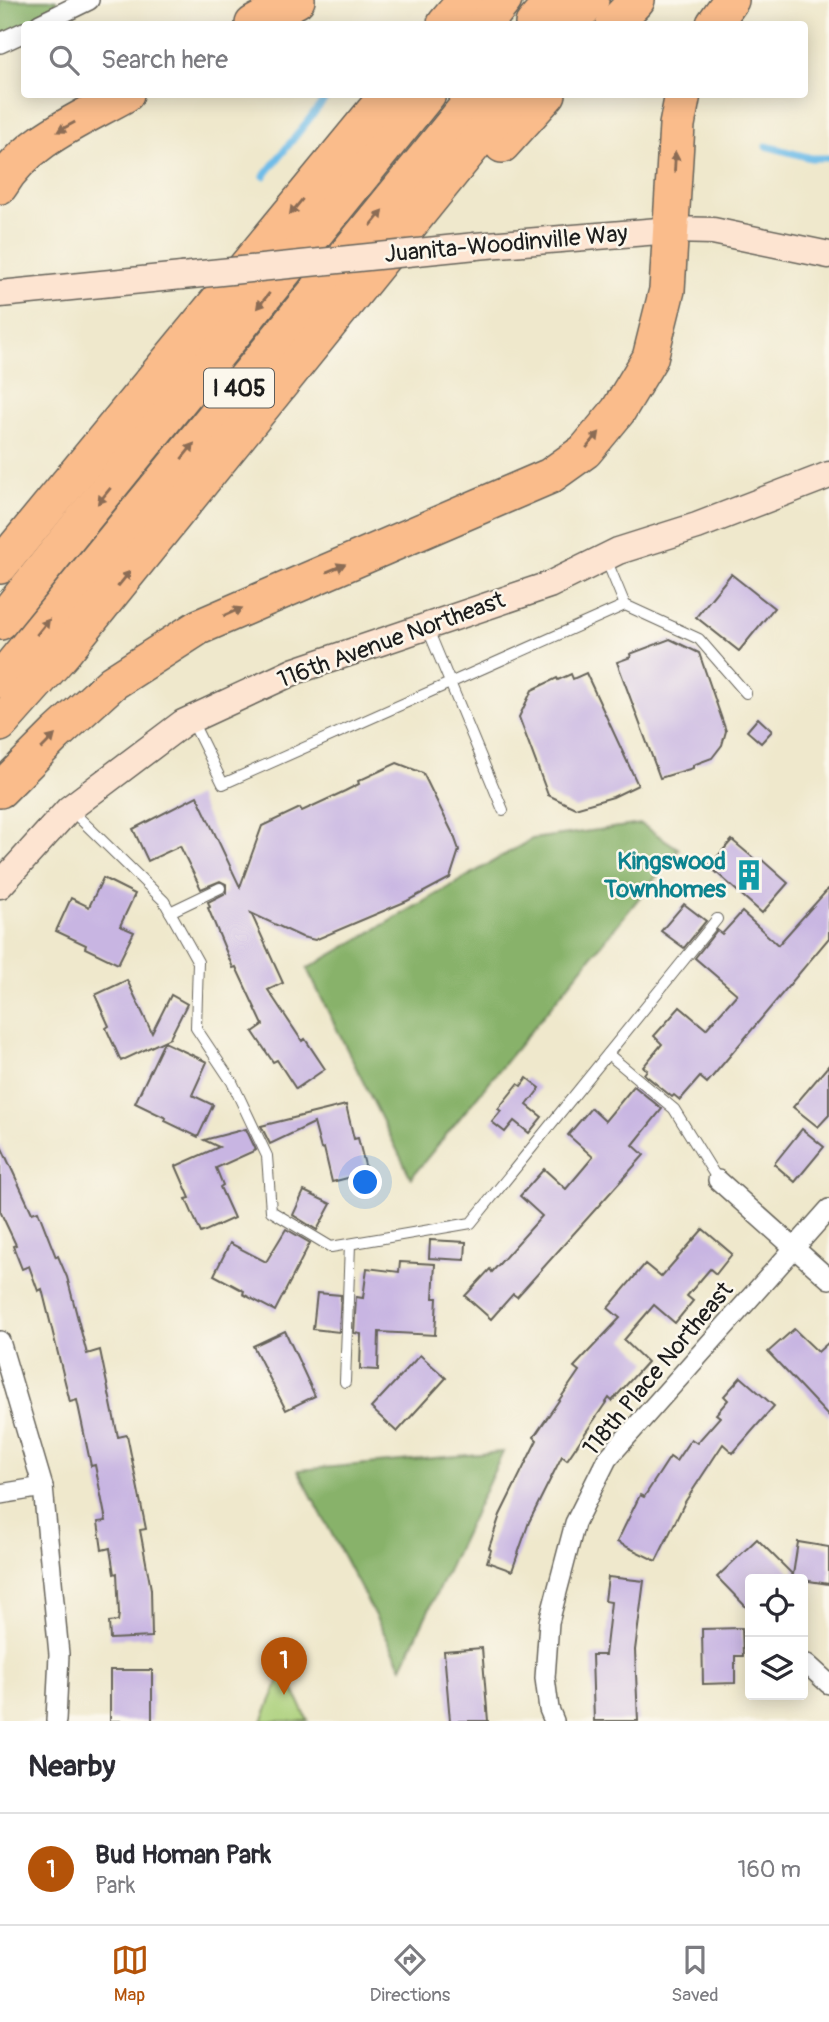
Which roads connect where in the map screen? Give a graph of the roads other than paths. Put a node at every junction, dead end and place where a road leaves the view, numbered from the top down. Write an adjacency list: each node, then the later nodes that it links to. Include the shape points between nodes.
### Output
1 (89, 0): 9 (street)
2 (297, 0): 10 (highway)
3 (465, 0): 11 (highway)
4 (505, 0): 12 (highway)
5 (553, 0): 13 (highway)
6 (591, 0): 14 (highway)
7 (637, 0): 15 (highway)
8 (731, 0): 16 (highway)
9 (46, 21)
10 (258, 21)
11 (448, 21)
12 (488, 21)
13 (536, 21)
14 (574, 21)
15 (617, 21)
16 (717, 21)
17 (21, 33): 18 (street)
18 (0, 43)
19 (119, 98): 26 (highway, one-way to 26, via 29,151)
20 (385, 98): 33 (highway, I 405, one-way to 33)
21 (425, 98): 35 (highway, I 405, one-way to 35)
22 (474, 98): 37 (highway, I 405, one-way to 22)
23 (512, 98): 30 (highway, I 405)
24 (544, 98): 30 (highway)
25 (682, 98): 27 (highway, one-way to 25)
26 (0, 186)
27 (671, 230): 28 (street, Juanita-Woodinville Way, via 713,231); 29 (street, Juanita-Woodinville Way, bridge); 42 (highway, one-way to 27, via 112,683 199,627 550,476 585,450 618,411 650,358 667,290)
28 (829, 255)
29 (0, 293)
30 (287, 379): 41 (highway, I 405, one-way to 30)
31 (829, 475): 32 (street, 116th Avenue Northeast)
32 (605, 557): 34 (lane); 36 (street, 116th Avenue Northeast, via 549,584)
33 (0, 566)
34 (625, 605): 38 (lane); 39 (lane, via 699,639)
35 (0, 622)
36 (427, 626): 38 (lane); 40 (street, 116th Avenue Northeast, via 295,671)
37 (0, 680)
38 (450, 682): 40 (lane, via 223,785); 44 (lane)
39 (746, 693)
40 (191, 719): 43 (street, 116th Avenue Northeast)
41 (0, 724)
42 (0, 790)
43 (69, 809): 45 (street, 116th Avenue Northeast); 47 (lane)
44 (503, 810)
45 (0, 885)
46 (220, 888): 47 (lane)
47 (170, 912): 52 (lane, via 198,962 196,1028 232,1082 267,1156 271,1212 331,1247)
48 (716, 919): 49 (lane)
49 (607, 1054): 50 (lane, via 674,1109); 52 (lane, via 471,1223)
50 (718, 1180): 53 (street)
51 (829, 1209): 53 (street, 118th Place Northeast)
52 (350, 1244): 56 (lane)
53 (794, 1249): 54 (street); 62 (street, 118th Place Northeast, via 607,1459 575,1522 549,1622 545,1678)
54 (829, 1279)
55 (0, 1341): 57 (street)
56 (345, 1382)
57 (43, 1487): 58 (street); 61 (street, via 60,1654)
58 (0, 1494)
59 (808, 1665): 60 (street)
60 (829, 1684)
61 (56, 1721)
62 (554, 1721)

